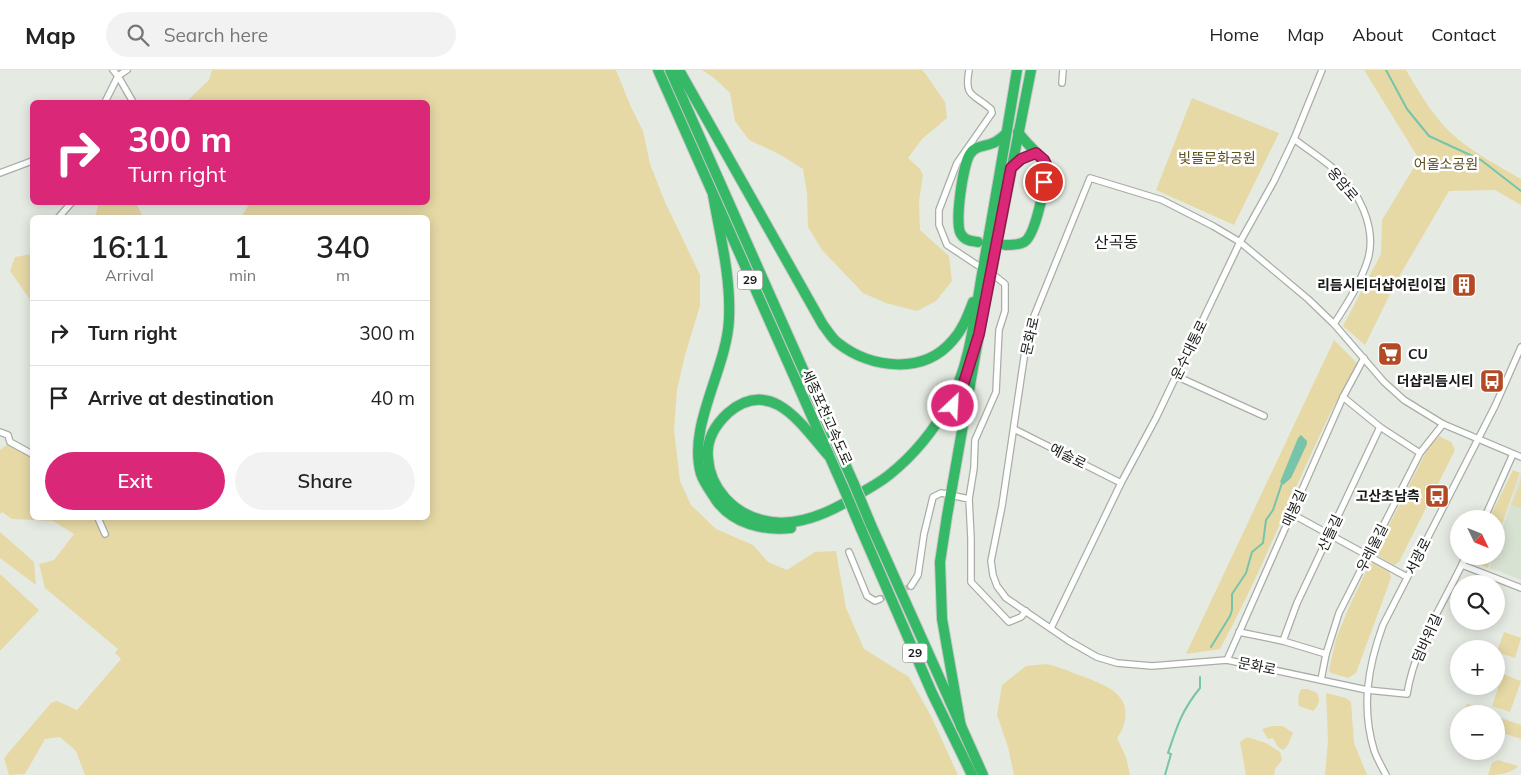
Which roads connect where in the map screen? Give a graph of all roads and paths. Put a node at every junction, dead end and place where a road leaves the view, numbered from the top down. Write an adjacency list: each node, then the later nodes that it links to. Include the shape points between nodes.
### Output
1 (113, 70): 11 (street)
2 (127, 70): 11 (street)
3 (658, 70): 24 (highway, 세종포천고속도로 / 29)
4 (670, 70): 75 (highway, 세종포천고속도로 / 29, bridge)
5 (680, 70): 32 (highway, via 824,325 837,342 876,362 904,365 938,354 961,329)
6 (969, 70): 30 (street, via 966,86 992,113 957,163 939,210 939,225 948,245)
7 (1017, 70): 16 (highway)
8 (1031, 70): 15 (highway)
9 (1062, 70): 12 (street)
10 (1322, 70): 17 (street, 운수대통로)
11 (118, 76): 13 (street); 14 (street)
12 (1062, 83)
13 (106, 100)
14 (132, 100)
15 (1018, 132): 19 (highway); 22 (highway)
16 (1006, 134): 18 (highway); 20 (highway)
17 (1294, 139): 28 (street, 운수대통로); 33 (street, 옹암로, via 1336,170 1353,191 1365,212 1370,235 1368,258 1354,292)
18 (984, 145): 20 (highway, via 994,150); 27 (highway, via 976,147 969,155 958,211 960,234 966,240)
19 (1036, 153): 22 (highway, via 1021,159); 29 (highway, via 1048,168 1034,227 1024,243)
20 (1002, 160): 32 (highway)
21 (30, 162): 23 (street)
22 (1011, 168): 34 (highway)
23 (0, 173)
24 (712, 195): 34 (highway, via 730,291 730,320 721,366 700,430 698,452 701,474 709,489 721,506 744,522 777,530 831,518 899,474 946,419 961,392); 47 (highway, 세종포천고속도로 / 29)
25 (69, 205): 26 (street)
26 (61, 215)
27 (978, 242)
28 (1240, 242): 33 (street, 문화로); 37 (street, 운수대통로); 42 (street, 문화로, via 1162,200 1090,178 1028,331)
29 (1005, 245)
30 (977, 265)
31 (994, 276): 53 (street, via 1005,284 996,392 975,440)
32 (981, 278): 47 (highway, via 963,370 952,399 913,453 888,476 836,508 797,522 763,521 746,514 721,494 712,476 708,445 720,420 736,406 753,400 771,401 792,413)
33 (1334, 324): 36 (street, 문화로)
34 (979, 334): 75 (highway, via 940,562 942,619)
35 (1521, 347): 44 (street, 서광로)
36 (1364, 358): 38 (street, 매봉길); 40 (street, 문화로, via 1404,400)
37 (1176, 376): 39 (street); 50 (street, 운수대통로)
38 (1344, 397): 41 (street); 55 (street, 매봉길)
39 (1264, 416)
40 (1443, 424): 44 (street, 문화로); 45 (street, 우레울길)
41 (1380, 427): 45 (street); 58 (street, 산들길)
42 (1014, 430): 50 (street, 예술로); 66 (street, 문화로, via 991,561 997,586 1006,598)
43 (0, 432): 46 (street)
44 (1478, 440): 48 (street, 문화로); 62 (street, 서광로)
45 (1420, 452): 60 (street, 우레울길)
46 (30, 453)
47 (828, 454): 76 (highway, 세종포천고속도로 / 29, bridge, via 932,693)
48 (1514, 454): 49 (street, 문화로); 54 (street)
49 (1521, 457)
50 (1121, 483): 67 (street, 운수대통로)
51 (947, 494): 63 (street, via 941,492 933,497 918,575)
52 (955, 496): 53 (street)
53 (969, 499): 66 (street, via 971,582 1009,622)
54 (1488, 510)
55 (1292, 514): 58 (street); 68 (street, 매봉길)
56 (99, 520): 57 (street)
57 (105, 534)
58 (1329, 535): 60 (street); 69 (street, 산들길)
59 (849, 552): 65 (street, via 867,596 875,601)
60 (1368, 556): 62 (street); 70 (street, 우레울길, via 1339,613)
61 (1462, 565): 64 (street); 74 (street, 덤바위길, via 1418,652)
62 (1407, 577): 73 (street, 서광로, via 1382,625 1372,653)
63 (911, 586)
64 (1521, 588)
65 (880, 599)
66 (1026, 612): 67 (street, 문화로)
67 (1050, 628): 71 (street, 문화로, via 1097,657 1117,663 1152,666)
68 (1239, 632): 69 (street); 71 (street, 매봉길)
69 (1283, 641): 70 (street)
70 (1326, 654): 72 (street, 우레울길)
71 (1227, 660): 72 (street, 문화로)
72 (1321, 680): 73 (street, 문화로)
73 (1367, 690): 74 (street, 문화로); 78 (street, 서광로, via 1369,730 1375,753)
74 (1407, 694)
75 (961, 727): 77 (highway, 세종포천고속도로 / 29)
76 (972, 775)
77 (983, 775)
78 (1386, 775)

